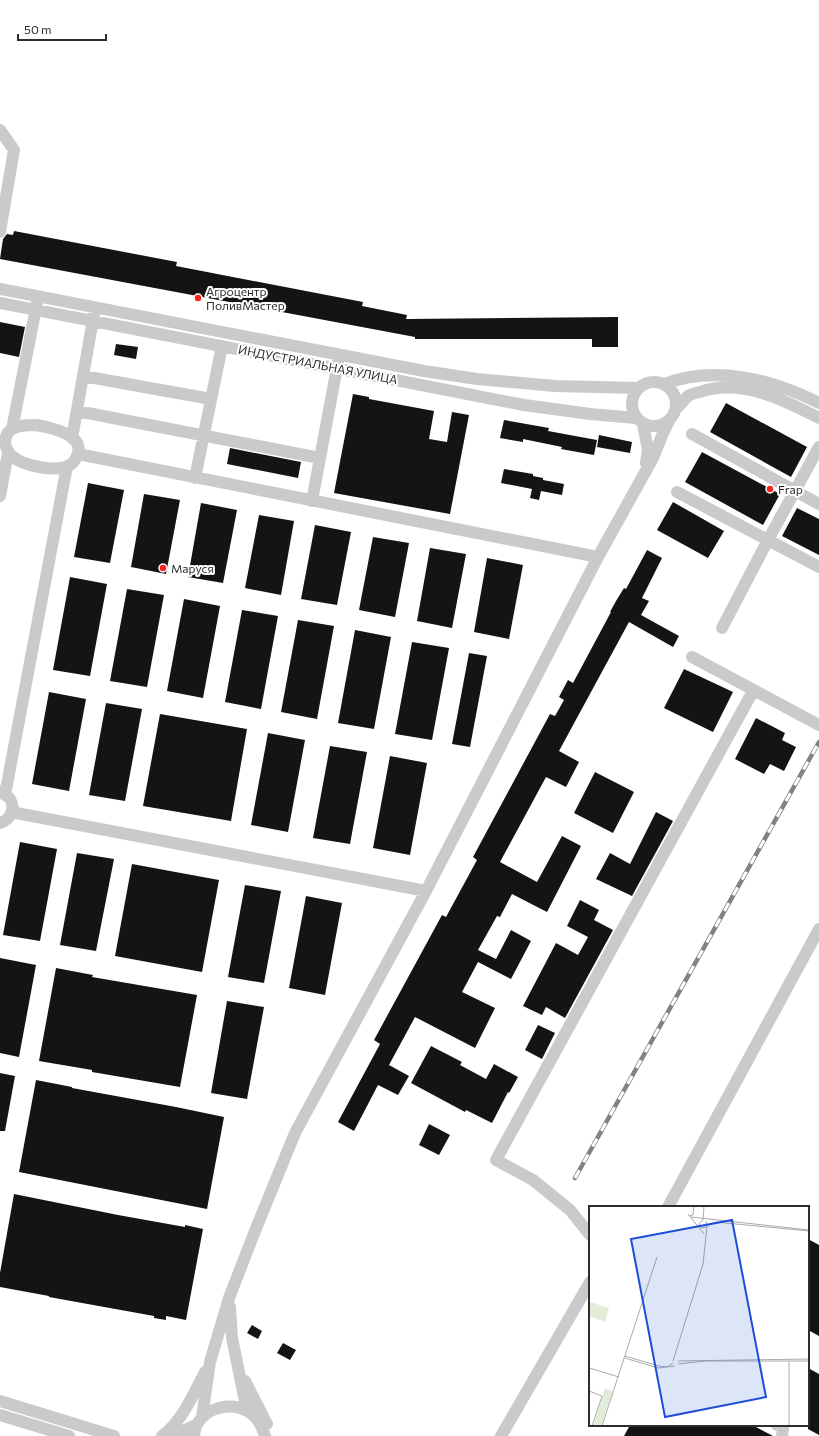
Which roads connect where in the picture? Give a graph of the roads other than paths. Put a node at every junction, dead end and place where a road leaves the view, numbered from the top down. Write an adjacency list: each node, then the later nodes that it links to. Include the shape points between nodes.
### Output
1 (0, 130): 2 (street, via 14,150)
2 (3, 194): 3 (street)
3 (0, 232)
4 (0, 289): 5 (street, ИНДУСТРИАЛЬНАЯ УЛИЦА)
5 (38, 296): 7 (street, ИНДУСТРИАЛЬНАЯ УЛИЦА); 8 (street)
6 (0, 303): 8 (street, ИНДУСТРИАЛЬНАЯ УЛИЦА)
7 (96, 307): 9 (street); 11 (street, ИНДУСТРИАЛЬНАЯ УЛИЦА)
8 (35, 310): 9 (street, ИНДУСТРИАЛЬНАЯ УЛИЦА); 25 (street)
9 (93, 321): 10 (street, ИНДУСТРИАЛЬНАЯ УЛИЦА); 13 (street)
10 (222, 346): 12 (street, ИНДУСТРИАЛЬНАЯ УЛИЦА); 17 (street)
11 (340, 354): 12 (street); 15 (street, ИНДУСТРИАЛЬНАЯ УЛИЦА, via 477,379 555,386)
12 (337, 368): 23 (street, ИНДУСТРИАЛЬНАЯ УЛИЦА, via 524,405); 31 (street)
13 (83, 376): 17 (street); 20 (street)
14 (664, 384): 15 (street, via 646,383); 16 (street, via 690,376 724,376 772,383); 21 (street, via 672,390 676,400)
15 (638, 388): 23 (street, via 631,403 632,411)
16 (796, 391): 18 (street); 19 (street)
17 (211, 399): 26 (street)
18 (790, 403): 21 (street, via 742,388 714,388 689,395); 22 (street)
19 (819, 403)
20 (77, 411): 26 (street); 27 (street)
21 (673, 414): 23 (street, via 658,426); 34 (street)
22 (819, 418)
23 (640, 421): 34 (street, via 648,450)
24 (692, 434): 35 (street)
25 (6, 436): 27 (street, via 22,426 36,425 51,428); 29 (street)
26 (204, 436): 31 (street); 33 (street)
27 (72, 438): 30 (street, via 79,449)
28 (819, 447): 35 (street)
29 (8, 452): 32 (street, via 14,458 37,466); 37 (street)
30 (78, 454): 32 (street, via 77,459); 33 (street)
31 (320, 458): 38 (street)
32 (67, 466): 47 (street)
33 (195, 478): 38 (street)
34 (641, 478): 41 (street)
35 (795, 491): 39 (street); 40 (street)
36 (677, 492): 40 (street)
37 (0, 496)
38 (312, 501): 41 (street)
39 (819, 504)
40 (768, 540): 42 (street); 43 (street)
41 (598, 557): 50 (street)
42 (819, 567)
43 (722, 628)
44 (692, 657): 45 (street)
45 (754, 691): 46 (street); 53 (street, via 496,1160 538,1184 570,1210)
46 (819, 725)
47 (2, 793): 48 (street, via 10,798)
48 (11, 812): 49 (street, via 4,822); 50 (street)
49 (0, 823)
50 (426, 891): 55 (street, via 295,1132)
51 (819, 929): 52 (street)
52 (669, 1206)
53 (589, 1234)
54 (589, 1284): 69 (street)
55 (229, 1298): 56 (street); 57 (street)
56 (210, 1362): 61 (street); 65 (street, via 185,1411)
57 (237, 1364): 59 (street); 68 (street)
58 (0, 1401): 64 (street)
59 (247, 1411): 61 (street, via 232,1406 215,1408); 67 (street, via 256,1418)
60 (0, 1415): 63 (street)
61 (198, 1426): 66 (street)
62 (778, 1426): 70 (street, via 783,1428)
63 (69, 1436)
64 (114, 1436)
65 (162, 1436)
66 (172, 1436)
67 (265, 1436)
68 (272, 1436)
69 (502, 1436)
70 (782, 1436)

